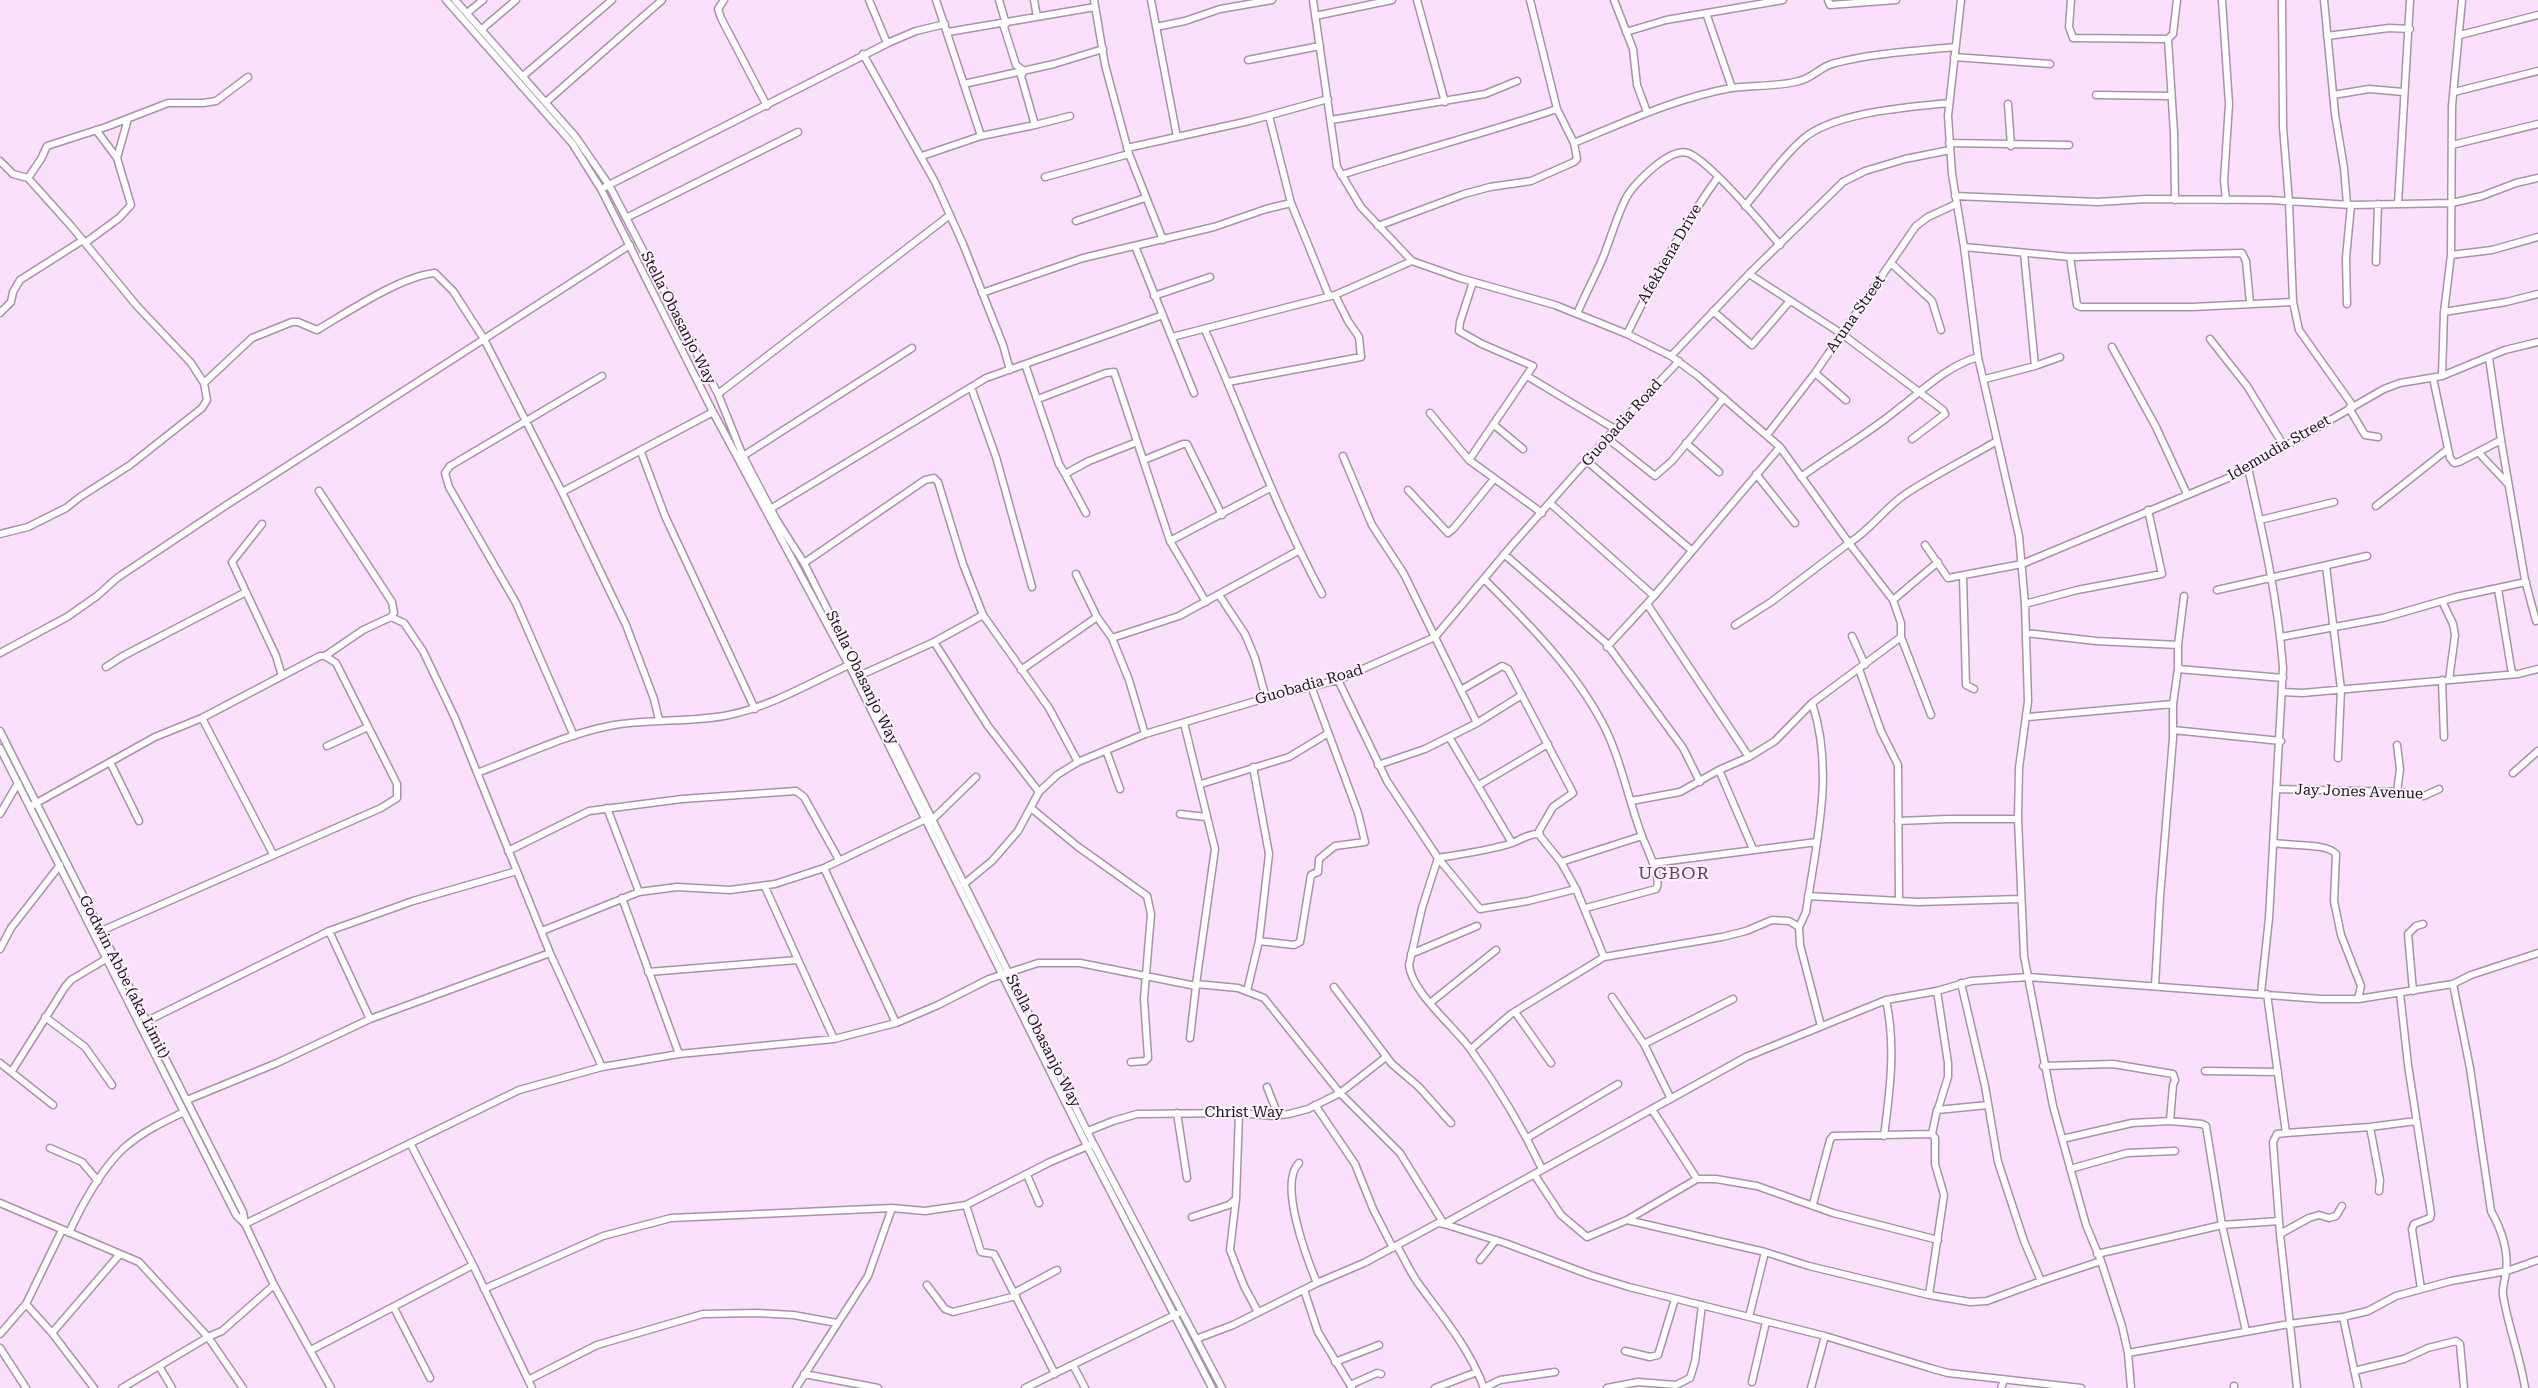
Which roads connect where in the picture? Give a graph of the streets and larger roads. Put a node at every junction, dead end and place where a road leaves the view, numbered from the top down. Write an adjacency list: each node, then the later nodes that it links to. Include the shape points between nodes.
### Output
1 (446, 0): 99 (street, via 572,143)
2 (455, 0): 31 (street, Stella Obasanjo Way)
3 (483, 0): 31 (street)
4 (516, 0): 39 (street)
5 (612, 0): 57 (street)
6 (662, 0): 67 (street)
7 (724, 0): 71 (street, via 718,9 721,18)
8 (869, 0): 46 (street)
9 (936, 0): 36 (street)
10 (999, 0): 37 (street)
11 (1034, 0): 35 (street)
12 (1151, 0): 38 (street)
13 (1272, 0): 38 (street, via 1220,9 1185,21)
14 (1313, 0): 34 (street)
15 (1392, 0): 34 (street)
16 (1417, 0): 68 (street)
17 (1530, 0): 72 (street)
18 (1614, 0): 42 (street)
19 (1783, 0): 32 (street)
20 (1828, 0): 21 (street, via 1830,5)
21 (1896, 0)
22 (1961, 0): 48 (street)
23 (2071, 0): 45 (street, via 2069,27 2074,38)
24 (2178, 0): 45 (street, via 2173,34)
25 (2222, 0): 103 (street, via 2229,104 2224,181)
26 (2282, 0): 104 (street, via 2283,127)
27 (2324, 0): 44 (street)
28 (2410, 0): 40 (street)
29 (2462, 0): 43 (street)
30 (1095, 3): 35 (street); 49 (street)
31 (467, 13): 39 (street, Stella Obasanjo Way)
32 (1706, 13): 42 (street); 60 (street)
33 (2538, 15): 43 (street)
34 (1315, 16): 47 (street)
35 (1037, 17): 37 (street)
36 (945, 24): 41 (street); 46 (street, via 916,30)
37 (1004, 24): 41 (street); 54 (street, via 1016,65)
38 (1156, 26): 83 (street)
39 (482, 29): 57 (street, Stella Obasanjo Way)
40 (2410, 29): 44 (street, via 2389,28); 61 (street)
41 (948, 32): 59 (street)
42 (1626, 32): 73 (street, via 1633,49 1637,85)
43 (2460, 35): 62 (street)
44 (2327, 36): 64 (street)
45 (2168, 38): 65 (street)
46 (887, 43): 50 (street)
47 (1320, 46): 52 (street); 66 (street)
48 (1955, 47): 51 (street); 60 (street, via 1881,54 1828,65 1810,78 1797,82)
49 (1103, 49): 54 (street); 89 (street)
50 (863, 54): 71 (street); 90 (street)
51 (1954, 57): 53 (street); 69 (street)
52 (1248, 60)
53 (2050, 64)
54 (1024, 71): 59 (street); 79 (street, via 1022,76)
55 (2538, 71): 62 (street)
56 (248, 76): 76 (street, via 216,101 168,103)
57 (523, 76): 67 (street, Stella Obasanjo Way)
58 (1517, 81): 68 (street, via 1485,94)
59 (964, 84): 82 (street)
60 (1732, 88): 73 (street)
61 (2404, 92): 64 (street, via 2369,89); 109 (street)
62 (2454, 92): 86 (street)
63 (2096, 95): 65 (street)
64 (2333, 95): 110 (street)
65 (2171, 96): 102 (street)
66 (1328, 99): 75 (street); 77 (street)
67 (546, 102): 98 (street, Stella Obasanjo Way, via 586,150)
68 (1445, 102): 77 (street)
69 (1949, 103): 88 (street); 111 (street, via 1897,108 1845,119 1804,138)
70 (2008, 104): 87 (street)
71 (767, 106): 98 (street)
72 (1557, 109): 84 (street); 93 (street)
73 (1647, 112): 84 (street)
74 (1070, 116): 79 (street)
75 (1269, 116): 83 (street); 105 (street)
76 (128, 119): 80 (street); 91 (street)
77 (1332, 120): 93 (street, via 1337,167)
78 (2538, 124): 86 (street)
79 (1035, 125): 82 (street)
80 (96, 130): 91 (street); 96 (street, via 47,146)
81 (798, 132): 113 (street)
82 (981, 136): 90 (street)
83 (1177, 138): 89 (street)
84 (1574, 143): 115 (street, via 1577,158 1531,180 1464,194)
85 (2069, 145): 87 (street)
86 (2452, 145): 106 (street)
87 (2011, 146): 88 (street)
88 (1949, 147): 100 (street); 120 (street, via 1865,171 1844,182)
89 (1128, 151): 94 (street); 101 (street)
90 (922, 156): 112 (street)
91 (117, 158): 118 (street, via 131,205 119,218)
92 (0, 161): 96 (street, via 13,174)
93 (1341, 176): 115 (street, via 1354,199)
94 (1045, 177)
95 (1718, 177): 111 (street); 143 (street, via 1692,155 1679,153 1638,180 1626,199); 147 (street, Afekhena Drive, via 1662,262)
96 (28, 178): 118 (street)
97 (2538, 178): 106 (street)
98 (608, 185): 99 (street); 113 (street, Stella Obasanjo Way)
99 (602, 189): 119 (street)
100 (1955, 196): 102 (street, via 2080,201); 107 (street)
101 (1145, 198): 114 (street); 117 (street)
102 (2175, 200): 103 (street)
103 (2226, 200): 104 (street)
104 (2289, 202): 110 (street); 137 (street)
105 (1291, 203): 117 (street); 135 (street)
106 (2452, 203): 109 (street); 124 (street)
107 (1956, 204): 122 (street); 128 (street, Aruna Street, via 1916,226)
108 (2378, 204): 109 (street); 110 (street); 127 (street)
109 (2398, 204)
110 (2349, 205): 139 (street)
111 (1745, 206): 120 (street)
112 (950, 215): 132 (street); 174 (street)
113 (626, 218): 174 (street, Stella Obasanjo Way)
114 (1076, 221)
115 (1378, 226): 126 (street)
116 (2538, 237): 124 (street, via 2492,250)
117 (1163, 240): 121 (street)
118 (84, 241): 142 (street, via 20,280 11,302); 170 (street, via 137,306 191,363)
119 (630, 245): 150 (street); 179 (street)
120 (1780, 245): 129 (street)
121 (1135, 246): 132 (street, via 1083,258); 134 (street)
122 (1964, 247): 123 (street); 156 (street)
123 (2024, 253): 125 (street); 161 (street)
124 (2451, 255): 141 (street)
125 (2070, 257): 138 (street, via 2077,305 2081,308); 138 (street, via 2242,253 2246,261)
126 (1412, 261): 131 (street); 135 (street)
127 (2376, 262)
128 (1892, 264): 146 (street, via 1932,301); 148 (street, Aruna Street)
129 (1748, 274): 136 (street); 140 (street)
130 (1210, 277): 134 (street)
131 (1473, 282): 143 (street, via 1518,293); 165 (street, via 1459,331 1532,366)
132 (982, 293): 162 (street)
133 (2538, 294): 141 (street)
134 (1154, 296): 144 (street)
135 (1332, 296): 145 (street); 169 (street, via 1359,337 1361,357)
136 (1789, 302): 140 (street, via 1752,344); 148 (street)
137 (2293, 302): 138 (street); 178 (street, via 2299,330)
138 (2250, 303)
139 (2347, 304)
140 (1712, 311): 155 (street)
141 (2444, 312): 166 (street)
142 (0, 314)
143 (1577, 314): 147 (street)
144 (1163, 315): 149 (street); 160 (street)
145 (1205, 330): 149 (street); 169 (street)
146 (1941, 330)
147 (1627, 334): 155 (street)
148 (1842, 334): 163 (street, Aruna Street); 172 (street)
149 (1172, 337): 173 (street)
150 (484, 339): 170 (street, via 453,290 435,273 425,274 387,290 317,330 292,322 252,338); 181 (street); 273 (street, via 116,578 67,618)
151 (2210, 339): 192 (street, via 2247,386)
152 (2538, 342): 158 (street, Idemudia Street, via 2505,350)
153 (2112, 347): 214 (street, via 2156,427)
154 (912, 348): 198 (street)
155 (1672, 356): 159 (street)
156 (1978, 357): 168 (street); 172 (street, via 1963,362)
157 (2060, 357): 161 (street)
158 (2489, 358): 166 (street, Idemudia Street); 188 (street)
159 (1679, 361): 175 (street); 183 (street, Guobadia Road)
160 (1025, 364): 162 (street); 176 (street)
161 (2035, 366): 168 (street)
162 (1010, 370): 171 (street)
163 (1815, 373): 177 (street); 184 (street, Aruna Street)
164 (602, 376): 181 (street)
165 (1527, 376): 182 (street); 183 (street)
166 (2442, 376): 167 (street, Idemudia Street)
167 (2433, 378): 178 (street, Idemudia Street, via 2400,382); 195 (street)
168 (1985, 379): 189 (street)
169 (1228, 382): 210 (street)
170 (204, 383): 227 (street, via 207,400 202,408 150,450 66,508 28,527)
171 (971, 386): 218 (street); 244 (street, via 996,457)
172 (1918, 392): 187 (street, via 1945,414); 207 (street, via 1898,410)
173 (1194, 393)
174 (718, 394): 198 (street, Stella Obasanjo Way)
175 (1724, 398): 184 (street); 191 (street)
176 (1038, 399): 190 (street, via 1114,372); 205 (street)
177 (1846, 400)
178 (2351, 407): 185 (street, via 2365,435); 192 (street, Idemudia Street)
179 (713, 412): 196 (street); 226 (street)
180 (1430, 413): 201 (street)
181 (525, 423): 213 (street); 309 (street, via 450,466 445,473 446,480 516,603)
182 (1493, 424): 194 (street); 201 (street)
183 (1615, 429): 186 (street, Guobadia Road)
184 (1766, 436): 193 (street)
185 (2378, 437)
186 (1607, 438): 191 (street, via 1655,476); 202 (street, Guobadia Road)
187 (1912, 439)
188 (2501, 440): 197 (street); 209 (street)
189 (1997, 441): 229 (street, via 1908,492); 237 (street, via 2019,536)
190 (1137, 442): 200 (street); 205 (street)
191 (1686, 443): 204 (street)
192 (2284, 446): 203 (street, Idemudia Street)
193 (1780, 447): 206 (street); 207 (street)
194 (1524, 449)
195 (2448, 449): 197 (street, via 2451,460 2456,463); 217 (street)
196 (640, 452): 213 (street); 297 (street, via 665,516)
197 (2478, 452): 209 (street)
198 (743, 456): 218 (street, Stella Obasanjo Way)
199 (1343, 456): 269 (street, via 1372,525 1404,574)
200 (1144, 460): 222 (street, via 1187,444); 228 (street)
201 (1469, 460): 208 (street)
202 (1587, 461): 216 (street, Guobadia Road); 231 (street)
203 (2248, 468): 214 (street, Idemudia Street); 223 (street)
204 (1719, 472)
205 (1065, 474): 220 (street)
206 (1756, 474): 224 (street); 231 (street)
207 (1801, 477): 229 (street)
208 (1494, 479): 211 (street, via 1448,532); 221 (street)
209 (2508, 484): 243 (street)
210 (1270, 488): 222 (street); 232 (street)
211 (1408, 490)
212 (319, 491): 259 (street, via 392,602 394,613)
213 (562, 492): 301 (street, via 626,625)
214 (2187, 494): 219 (street, Idemudia Street)
215 (2334, 502): 223 (street)
216 (1550, 503): 221 (street, Guobadia Road); 250 (street)
217 (2376, 506)
218 (772, 508): 226 (street, Stella Obasanjo Way)
219 (2148, 510): 237 (street, Idemudia Street); 256 (street, via 2162,574 2077,590)
220 (1086, 513)
221 (1542, 513): 233 (street, Guobadia Road)
222 (1222, 516): 228 (street)
223 (2260, 520): 242 (street)
224 (1795, 523)
225 (262, 524): 247 (street, via 232,562)
226 (777, 525): 236 (street, Stella Obasanjo Way); 275 (street)
227 (0, 534)
228 (1170, 542): 254 (street)
229 (1849, 543): 252 (street); 262 (street)
230 (1925, 545): 235 (street)
231 (1691, 550): 250 (street)
232 (1298, 551): 248 (street); 249 (street)
233 (1504, 554): 241 (street, Guobadia Road); 272 (street, via 1606,642)
234 (2367, 556): 238 (street)
235 (1938, 562): 240 (street, via 1948,578); 252 (street)
236 (804, 563): 258 (street, via 925,480 934,478); 275 (street, Stella Obasanjo Way)
237 (2022, 564): 240 (street, Idemudia Street); 256 (street)
238 (2326, 566): 242 (street); 263 (street)
239 (1076, 574): 260 (street)
240 (1963, 576): 289 (street, via 1966,685)
241 (1484, 578): 269 (street, Guobadia Road); 338 (street, via 1528,624 1598,716)
242 (2271, 578): 246 (street); 267 (street)
243 (2526, 582): 245 (street); 257 (street)
244 (1032, 586)
245 (2498, 589): 253 (street); 282 (street)
246 (2217, 590)
247 (246, 592): 277 (street); 284 (street)
248 (1322, 594)
249 (1219, 596): 254 (street); 294 (street, via 1245,634)
250 (1654, 596): 255 (street)
251 (2184, 596): 271 (street)
252 (1893, 600): 266 (street, via 1901,623)
253 (2442, 601): 263 (street, via 2383,618); 287 (street, via 2455,635)
254 (1206, 602): 268 (street, via 1179,616)
255 (1647, 604): 272 (street); 319 (street)
256 (2025, 604): 264 (street)
257 (2536, 612): 261 (street)
258 (983, 615): 270 (street); 281 (street)
259 (391, 617): 274 (street, via 363,630); 326 (street, via 404,623 424,651)
260 (1097, 617): 268 (street); 281 (street)
261 (2536, 620)
262 (1735, 625)
263 (2335, 626): 267 (street); 290 (street)
264 (2026, 633): 271 (street); 299 (street)
265 (1852, 636): 276 (street)
266 (1901, 637): 276 (street); 298 (street)
267 (2281, 637): 285 (street)
268 (1112, 638): 307 (street, via 1129,680)
269 (1436, 638): 286 (street, Guobadia Road); 291 (street)
270 (934, 642): 283 (street); 336 (street, via 988,726)
271 (2178, 645): 279 (street)
272 (1607, 647): 329 (street, via 1660,714 1683,748)
273 (0, 652)
274 (325, 656): 284 (street); 304 (street, via 336,663)
275 (852, 663): 283 (street, Stella Obasanjo Way); 297 (street); 345 (street)
276 (1865, 665): 278 (street)
277 (106, 667)
278 (1859, 669): 295 (street); 348 (street, via 1881,731 1898,765)
279 (2178, 669): 285 (street); 296 (street)
280 (2538, 669): 282 (street)
281 (1021, 670): 322 (street, via 1049,708)
282 (2512, 674): 287 (street)
283 (861, 675): 345 (street, Stella Obasanjo Way)
284 (282, 676): 300 (street)
285 (2283, 678): 292 (street)
286 (1338, 680): 288 (street, Guobadia Road); 323 (street)
287 (2445, 680): 290 (street); 311 (street)
288 (1311, 686): 294 (street, Guobadia Road); 308 (street)
289 (1974, 689)
290 (2341, 689): 292 (street); 320 (street)
291 (1461, 690): 293 (street, via 1504,666); 302 (street)
292 (2283, 692): 312 (street)
293 (1522, 695): 302 (street); 313 (street)
294 (1266, 698): 303 (street, Guobadia Road)
295 (1812, 703): 319 (street, via 1775,741); 351 (street, via 1824,753 1824,785)
296 (2173, 704): 299 (street); 305 (street)
297 (755, 709): 301 (street, via 727,716)
298 (1931, 715)
299 (2028, 717): 346 (street, via 2019,768)
300 (202, 718): 321 (street, via 155,737); 356 (street)
301 (659, 720): 309 (street, via 608,726)
302 (1476, 722): 310 (street)
303 (1184, 723): 307 (street, Guobadia Road); 331 (street)
304 (368, 727): 315 (street); 356 (street, via 397,784 397,798)
305 (2173, 730): 312 (street); 396 (street)
306 (0, 731): 339 (street, Godwin Abbe (aka Limit))
307 (1144, 734): 317 (street, Guobadia Road)
308 (1327, 734): 324 (street, via 1289,757); 380 (street, via 1358,813 1365,842 1335,846 1318,859 1318,872 1311,874 1300,942)
309 (574, 736): 326 (street)
310 (1449, 737): 323 (street); 332 (street)
311 (2444, 737)
312 (2281, 741): 335 (street)
313 (1548, 744): 332 (street); 349 (street, via 1573,793 1553,807)
314 (2397, 745): 337 (street, via 2400,769)
315 (327, 746)
316 (0, 748): 330 (street, Godwin Abbe (aka Limit))
317 (1106, 750): 322 (street, Guobadia Road); 334 (street)
318 (2538, 751): 327 (street)
319 (1749, 757): 325 (street)
320 (2338, 758)
321 (110, 762): 339 (street); 347 (street)
322 (1078, 762): 336 (street, Guobadia Road, via 1057,775)
323 (1378, 765): 357 (street)
324 (1253, 766): 331 (street); 380 (street, via 1269,854)
325 (1719, 770): 329 (street); 354 (street)
326 (477, 773): 355 (street)
327 (2513, 773)
328 (976, 777): 345 (street)
329 (1700, 782): 338 (street, via 1680,792)
330 (18, 783): 339 (street, Godwin Abbe (aka Limit)); 342 (street)
331 (1201, 784): 344 (street)
332 (1478, 785): 352 (street)
333 (2440, 788): 337 (street, Jay Jones Avenue, via 2424,796)
334 (1120, 789)
335 (2278, 789): 337 (street, Jay Jones Avenue); 353 (street)
336 (1040, 792): 341 (street, Guobadia Road)
337 (2397, 792)
338 (1630, 801): 350 (street)
339 (34, 804): 361 (street, Godwin Abbe (aka Limit)); 378 (street, Godwin Abbe (aka Limit))
340 (607, 808): 355 (street, via 589,811); 358 (street, via 682,799 796,792 804,797); 367 (street)
341 (1031, 808): 364 (street, Guobadia Road, via 1018,831 992,861); 391 (street, via 1147,896 1150,914)
342 (0, 814)
343 (1180, 814): 344 (street)
344 (1206, 816): 395 (street, via 1215,848)
345 (929, 819): 358 (street); 364 (street, Stella Obasanjo Way); 370 (street)
346 (2018, 819): 348 (street); 371 (street)
347 (139, 821)
348 (1898, 821): 372 (street)
349 (1539, 834): 352 (street, via 1533,833); 359 (street)
350 (1642, 836): 359 (street); 360 (street)
351 (1816, 842): 354 (street); 368 (street)
352 (1512, 843): 357 (street)
353 (2274, 843): 402 (street); 405 (street, via 2322,847 2336,854 2334,901 2341,935 2361,986)
354 (1753, 849): 360 (street)
355 (508, 851): 363 (street)
356 (274, 854): 378 (street)
357 (1438, 858): 366 (street, via 1480,909); 385 (street)
358 (839, 860): 362 (street)
359 (1561, 862): 366 (street)
360 (1653, 863): 373 (street, via 1658,882 1656,889)
361 (60, 865): 381 (street, via 11,928); 387 (street, Godwin Abbe (aka Limit))
362 (824, 868): 365 (street); 412 (street)
363 (517, 871): 377 (street); 379 (street, via 413,901)
364 (964, 884): 370 (street, Stella Obasanjo Way)
365 (764, 887): 367 (street, via 730,890 677,887); 388 (street)
366 (1576, 889): 373 (street)
367 (638, 892): 369 (street)
368 (1808, 896): 372 (street); 376 (street, via 1806,912)
369 (622, 898): 377 (street); 389 (street)
370 (968, 899): 390 (street, Stella Obasanjo Way)
371 (2021, 899): 372 (street); 392 (street)
372 (1899, 900)
373 (1586, 908): 386 (street)
374 (2424, 924): 400 (street, via 2416,926 2408,934)
375 (1477, 926): 385 (street)
376 (1799, 927): 386 (street, via 1789,921 1772,920 1722,937); 414 (street, via 1800,945)
377 (542, 930): 383 (street)
378 (101, 931): 411 (street, Godwin Abbe (aka Limit))
379 (329, 931): 410 (street); 411 (street)
380 (1259, 942): 398 (street)
381 (0, 949)
382 (1496, 950): 407 (street)
383 (550, 953): 410 (street); 425 (street)
384 (2538, 953): 394 (street)
385 (1411, 954): 407 (street, via 1410,973)
386 (1604, 957): 408 (street)
387 (106, 959): 409 (street, via 71,980); 413 (street, Godwin Abbe (aka Limit))
388 (797, 960): 389 (street); 416 (street)
389 (648, 972): 419 (street)
390 (1006, 974): 391 (street, via 1038,964 1080,963); 412 (street); 448 (street, Stella Obasanjo Way); 455 (street)
391 (1144, 976): 395 (street); 421 (street, via 1148,1058)
392 (2028, 977): 393 (street); 396 (street); 424 (street)
393 (1961, 983): 399 (street); 437 (street)
394 (2453, 984): 400 (street); 493 (street, via 2470,1068 2491,1210 2501,1228)
395 (1196, 985): 398 (street); 415 (street)
396 (2155, 986): 402 (street)
397 (1334, 987): 420 (street)
398 (1247, 991): 432 (street, via 1264,998 1277,1012)
399 (1937, 991): 406 (street); 438 (street, via 1948,1063 1948,1077)
400 (2413, 991): 401 (street)
401 (2400, 993): 405 (street); 445 (street)
402 (2264, 994): 405 (street); 428 (street)
403 (1612, 997): 417 (street)
404 (1733, 999): 417 (street)
405 (2358, 999)
406 (1886, 1000): 414 (street); 451 (street, via 1893,1038)
407 (1430, 1003): 418 (street)
408 (1515, 1012): 418 (street); 422 (street)
409 (45, 1017): 426 (street); 430 (street, via 85,1047)
410 (370, 1019): 433 (street, via 277,1063)
411 (147, 1022): 413 (street); 433 (street, Godwin Abbe (aka Limit))
412 (896, 1023): 416 (street)
413 (140, 1025): 440 (street, Godwin Abbe (aka Limit))
414 (1821, 1026): 434 (street, via 1746,1057)
415 (1190, 1038)
416 (834, 1039): 419 (street)
417 (1644, 1044): 434 (street)
418 (1471, 1049): 452 (street)
419 (679, 1054): 425 (street)
420 (1386, 1057): 432 (street, Christ Way); 446 (street)
421 (1131, 1062)
422 (1551, 1062)
423 (0, 1063): 426 (street)
424 (2043, 1066): 444 (street, via 2113,1064 2173,1074 2176,1080); 453 (street)
425 (602, 1068): 454 (street, via 519,1090)
426 (12, 1071): 435 (street)
427 (2205, 1071): 428 (street)
428 (2278, 1072): 449 (street)
429 (1618, 1084): 452 (street)
430 (112, 1085)
431 (1267, 1087): 443 (street)
432 (1340, 1093): 436 (street, Christ Way); 478 (street, via 1400,1153)
433 (187, 1100): 477 (street, Godwin Abbe (aka Limit), via 243,1212)
434 (1671, 1100): 439 (street)
435 (53, 1105)
436 (1315, 1105): 443 (street, Christ Way); 484 (street, via 1355,1164 1373,1210)
437 (1988, 1105): 438 (street); 494 (street, via 1998,1162)
438 (1938, 1109): 450 (street)
439 (1653, 1111): 459 (street); 464 (street)
440 (184, 1112): 465 (street, via 148,1130 123,1149); 477 (street, Godwin Abbe (aka Limit), via 236,1215)
441 (1177, 1113): 442 (street, Christ Way); 448 (street, Christ Way, via 1137,1114); 463 (street)
442 (1239, 1113): 443 (street, Christ Way); 467 (street)
443 (1278, 1115)
444 (2170, 1121): 453 (street, via 2132,1123); 479 (street, via 2206,1126)
445 (2416, 1121): 447 (street); 499 (street, via 2431,1214 2430,1218 2414,1224 2412,1229)
446 (1451, 1122)
447 (2370, 1127): 449 (street); 466 (street, via 2380,1180)
448 (1088, 1131): 455 (street, Stella Obasanjo Way)
449 (2286, 1133): 476 (street, via 2277,1134 2273,1142)
450 (1932, 1134): 451 (street); 483 (street, via 1935,1164 1944,1195)
451 (1884, 1136): 470 (street, via 1833,1136)
452 (1527, 1138): 459 (street)
453 (2062, 1139): 460 (street)
454 (410, 1143): 477 (street); 491 (street)
455 (1090, 1144): 462 (street); 507 (street, Stella Obasanjo Way); 509 (street)
456 (50, 1148): 465 (street, via 82,1162)
457 (2175, 1151): 460 (street, via 2127,1153)
458 (1299, 1163): 495 (street, via 1291,1178 1296,1221)
459 (1542, 1169): 461 (street)
460 (2070, 1169): 487 (street)
461 (1534, 1174): 475 (street, via 1560,1215 1587,1237); 478 (street)
462 (1027, 1175): 469 (street); 471 (street)
463 (1186, 1178)
464 (1697, 1180): 470 (street, via 1716,1179 1757,1186); 475 (street)
465 (98, 1181): 480 (street)
466 (2379, 1191)
467 (1236, 1199): 474 (street, via 1229,1205); 508 (street, via 1230,1250)
468 (0, 1203): 480 (street)
469 (1039, 1203)
470 (1813, 1204): 483 (street, via 1833,1213)
471 (966, 1205): 473 (street, via 925,1211); 501 (street, via 981,1252 994,1254)
472 (2342, 1206): 481 (street, via 2336,1216 2319,1215)
473 (892, 1208): 498 (street, via 671,1218 603,1236); 513 (street, via 868,1276)
474 (1192, 1217)
475 (1627, 1220): 485 (street)
476 (2279, 1221): 479 (street); 481 (street)
477 (245, 1224): 496 (street, Godwin Abbe (aka Limit))
478 (1444, 1224): 482 (street); 484 (street, via 1438,1223)
479 (2222, 1225): 487 (street); 515 (street)
480 (66, 1232): 486 (street); 504 (street)
481 (2280, 1234): 514 (street)
482 (1496, 1240): 488 (street); 503 (street, via 1590,1275)
483 (1938, 1240): 502 (street)
484 (1395, 1247): 495 (street); 530 (street, via 1443,1314)
485 (1765, 1252): 502 (street); 510 (street)
486 (120, 1254): 516 (street); 519 (street, via 140,1262)
487 (2096, 1254): 490 (street)
488 (1480, 1260)
489 (2538, 1260): 493 (street)
490 (2101, 1261): 494 (street); 525 (street)
491 (474, 1265): 498 (street); 506 (street)
492 (1057, 1270): 501 (street)
493 (2507, 1271): 499 (street); 564 (street, via 2502,1292)
494 (2040, 1281): 502 (street, via 1987,1301 1970,1302)
495 (1317, 1283): 500 (street)
496 (274, 1284): 519 (street, via 222,1331); 523 (street, Godwin Abbe (aka Limit))
497 (927, 1285): 501 (street, via 945,1308 953,1312)
498 (484, 1288): 536 (street)
499 (2421, 1289): 511 (street)
500 (1304, 1290): 508 (street); 526 (street, via 1318,1332)
501 (1015, 1294): 533 (street)
502 (1929, 1295)
503 (1675, 1298): 505 (street); 524 (street, via 1658,1355 1650,1357)
504 (26, 1304): 516 (street); 517 (street)
505 (1702, 1305): 510 (street); 539 (street, via 1695,1362)
506 (394, 1308): 523 (street); 535 (street)
507 (1182, 1312): 509 (street); 520 (street, Stella Obasanjo Way)
508 (1258, 1312): 520 (street)
509 (1174, 1315): 527 (street); 552 (street)
510 (1749, 1317): 512 (street)
511 (2343, 1318): 514 (street); 529 (street)
512 (1766, 1322): 518 (street); 538 (street)
513 (837, 1323): 532 (street); 536 (street, via 757,1312 703,1314 597,1345)
514 (2289, 1324): 515 (street); 561 (street)
515 (2246, 1331): 525 (street)
516 (52, 1333): 542 (street)
517 (0, 1334)
518 (1825, 1336): 537 (street, via 1930,1368); 557 (street)
519 (208, 1337): 528 (street); 545 (street)
520 (1196, 1338): 553 (street, Stella Obasanjo Way)
521 (1379, 1344): 526 (street)
522 (0, 1348): 541 (street)
523 (311, 1350): 546 (street, Godwin Abbe (aka Limit))
524 (1625, 1351)
525 (2128, 1353): 560 (street)
526 (1335, 1362): 540 (street)
527 (1072, 1365): 533 (street); 551 (street)
528 (159, 1366): 543 (street); 544 (street)
529 (2354, 1371): 562 (street); 563 (street, via 2404,1359 2428,1348 2456,1341 2460,1344)
530 (1477, 1372): 554 (street); 555 (street)
531 (1555, 1372): 555 (street, via 1500,1380)
532 (804, 1374): 548 (street); 549 (street)
533 (1055, 1374): 550 (street)
534 (1381, 1374): 540 (street)
535 (430, 1378)
536 (528, 1380): 547 (street)
537 (2004, 1380): 558 (street); 559 (street)
538 (1752, 1382)
539 (1684, 1385): 556 (street, via 1638,1382)
540 (1351, 1386)
541 (26, 1388)
542 (94, 1388)
543 (122, 1388)
544 (172, 1388)
545 (243, 1388)
546 (331, 1388)
547 (532, 1388)
548 (796, 1388)
549 (878, 1388)
550 (1025, 1388)
551 (1085, 1388)
552 (1212, 1388)
553 (1222, 1388)
554 (1434, 1388)
555 (1484, 1388)
556 (1607, 1388)
557 (1812, 1388)
558 (2001, 1388)
559 (2081, 1388)
560 (2131, 1388)
561 (2297, 1388)
562 (2358, 1388)
563 (2464, 1388)
564 (2525, 1388)

